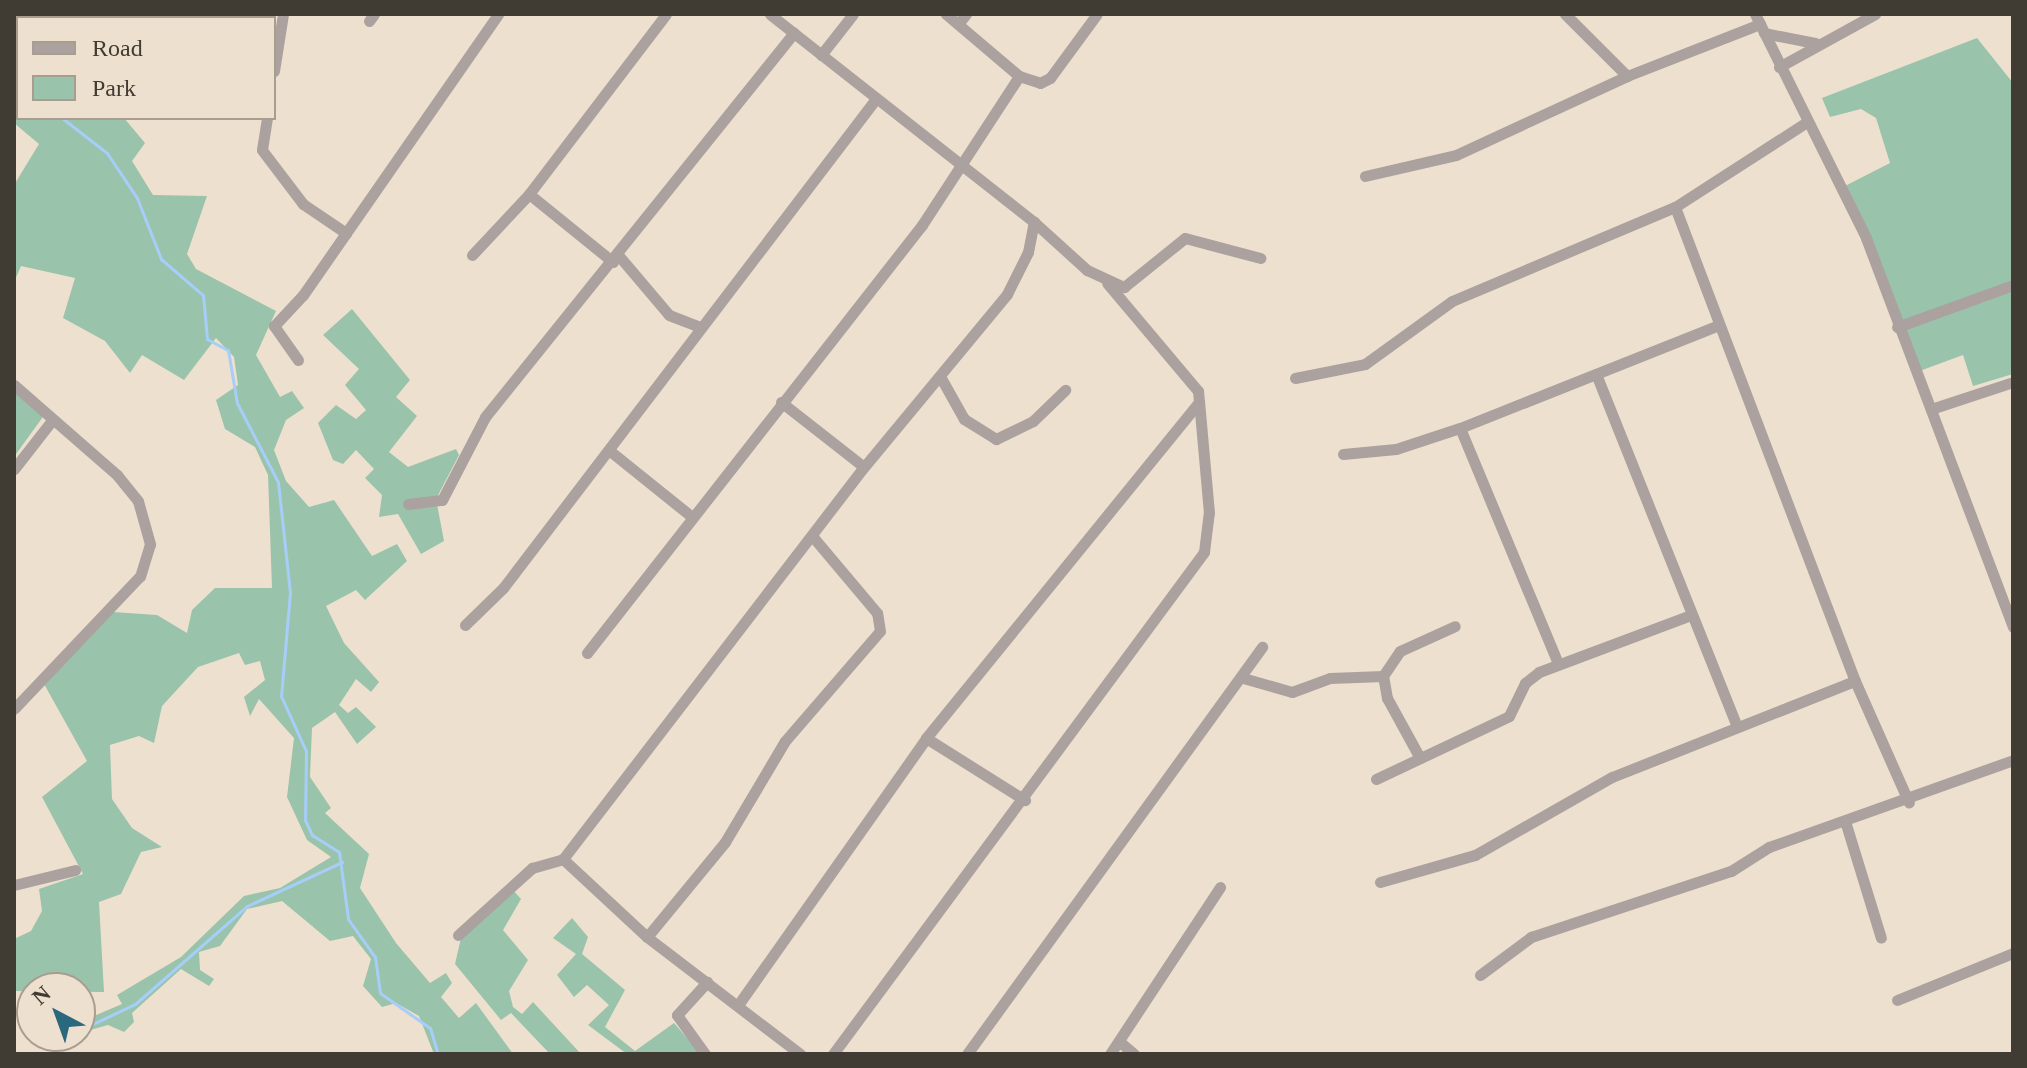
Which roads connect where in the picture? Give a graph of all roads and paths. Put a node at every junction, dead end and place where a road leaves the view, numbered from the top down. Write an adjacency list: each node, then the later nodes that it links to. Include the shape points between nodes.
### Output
1 (283, 14): 15 (street)
2 (498, 14): 27 (street)
3 (666, 14): 24 (street)
4 (770, 14): 12 (street)
5 (853, 14): 14 (street)
6 (946, 14): 10 (street)
7 (1097, 14): 17 (street, via 1050,78 1040,83)
8 (1565, 14): 18 (street)
9 (1875, 14): 13 (street)
10 (962, 19): 17 (street)
11 (1759, 23): 13 (street); 16 (street); 18 (street)
12 (794, 33): 14 (street); 30 (street)
13 (1815, 43): 16 (street)
14 (821, 55): 19 (street)
15 (276, 58)
16 (1779, 67): 21 (street)
17 (1019, 76): 22 (street)
18 (1627, 76): 23 (street, via 1456,155)
19 (875, 100): 22 (street); 34 (street)
20 (267, 120): 27 (street, via 262,150 303,204)
21 (1807, 122): 25 (street); 35 (street, via 1866,238)
22 (962, 172): 26 (street); 43 (street)
23 (1365, 176)
24 (529, 194): 28 (street); 30 (street)
25 (1675, 207): 33 (street); 39 (street, via 1452,301 1365,364)
26 (1034, 222): 31 (street); 38 (street, via 1007,294)
27 (346, 233): 36 (street, via 274,326)
28 (472, 255)
29 (1260, 258): 31 (street, via 1195,236 1124,287)
30 (616, 259): 34 (street, via 669,315); 52 (street, via 485,417 442,500)
31 (1107, 283): 44 (street, via 1198,391)
32 (2013, 285): 35 (street)
33 (1719, 325): 37 (street); 64 (street)
34 (700, 327): 48 (street)
35 (1897, 327): 45 (street)
36 (298, 360)
37 (1596, 374): 47 (street); 55 (street)
38 (941, 378): 42 (street, via 964,419 996,439 1033,421); 50 (street)
39 (1295, 378)
40 (2013, 382): 45 (street)
41 (14, 385): 46 (street)
42 (1065, 390)
43 (781, 402): 50 (street); 53 (street)
44 (1199, 402): 67 (street); 71 (street, via 1209,513 1204,552)
45 (1931, 409): 58 (street)
46 (53, 419): 51 (street); 65 (street, via 129,489 150,544 140,576)
47 (1460, 428): 49 (street, via 1396,449); 61 (street)
48 (610, 451): 53 (street); 56 (street)
49 (1343, 454)
50 (864, 467): 54 (street)
51 (14, 469)
52 (408, 504)
53 (692, 517): 60 (street)
54 (813, 537): 74 (street); 80 (street, via 877,613 880,631 785,741 725,842)
55 (1688, 616): 61 (street); 66 (street)
56 (465, 625)
57 (1455, 626): 62 (street, via 1400,651)
58 (2013, 627)
59 (1262, 647): 63 (street)
60 (587, 653)
61 (1558, 663): 68 (street, via 1528,678 1509,716)
62 (1383, 676): 63 (street, via 1330,678 1292,692); 68 (street, via 1387,698)
63 (1243, 678): 91 (street)
64 (1855, 681): 66 (street); 72 (street)
65 (14, 709)
66 (1735, 722): 76 (street, via 1580,793 1475,855)
67 (926, 738): 71 (street); 86 (street)
68 (1420, 758): 70 (street)
69 (2013, 760): 72 (street)
70 (1376, 779)
71 (1025, 800): 90 (street)
72 (1909, 803): 73 (street)
73 (1845, 821): 81 (street); 83 (street, via 1769,847 1731,871 1531,937)
74 (563, 859): 79 (street, via 532,868); 80 (street)
75 (75, 870): 77 (street)
76 (1380, 882)
77 (14, 885)
78 (1220, 887): 87 (street)
79 (458, 935)
80 (647, 937): 84 (street)
81 (1881, 938)
82 (2013, 953): 85 (street)
83 (1480, 975)
84 (707, 982): 86 (street); 88 (street, via 677,1015)
85 (1897, 1000)
86 (738, 1005): 89 (street)
87 (1121, 1043): 92 (street); 93 (street)
88 (705, 1054)
89 (800, 1054)
90 (833, 1054)
91 (967, 1054)
92 (1110, 1054)
93 (1134, 1054)

